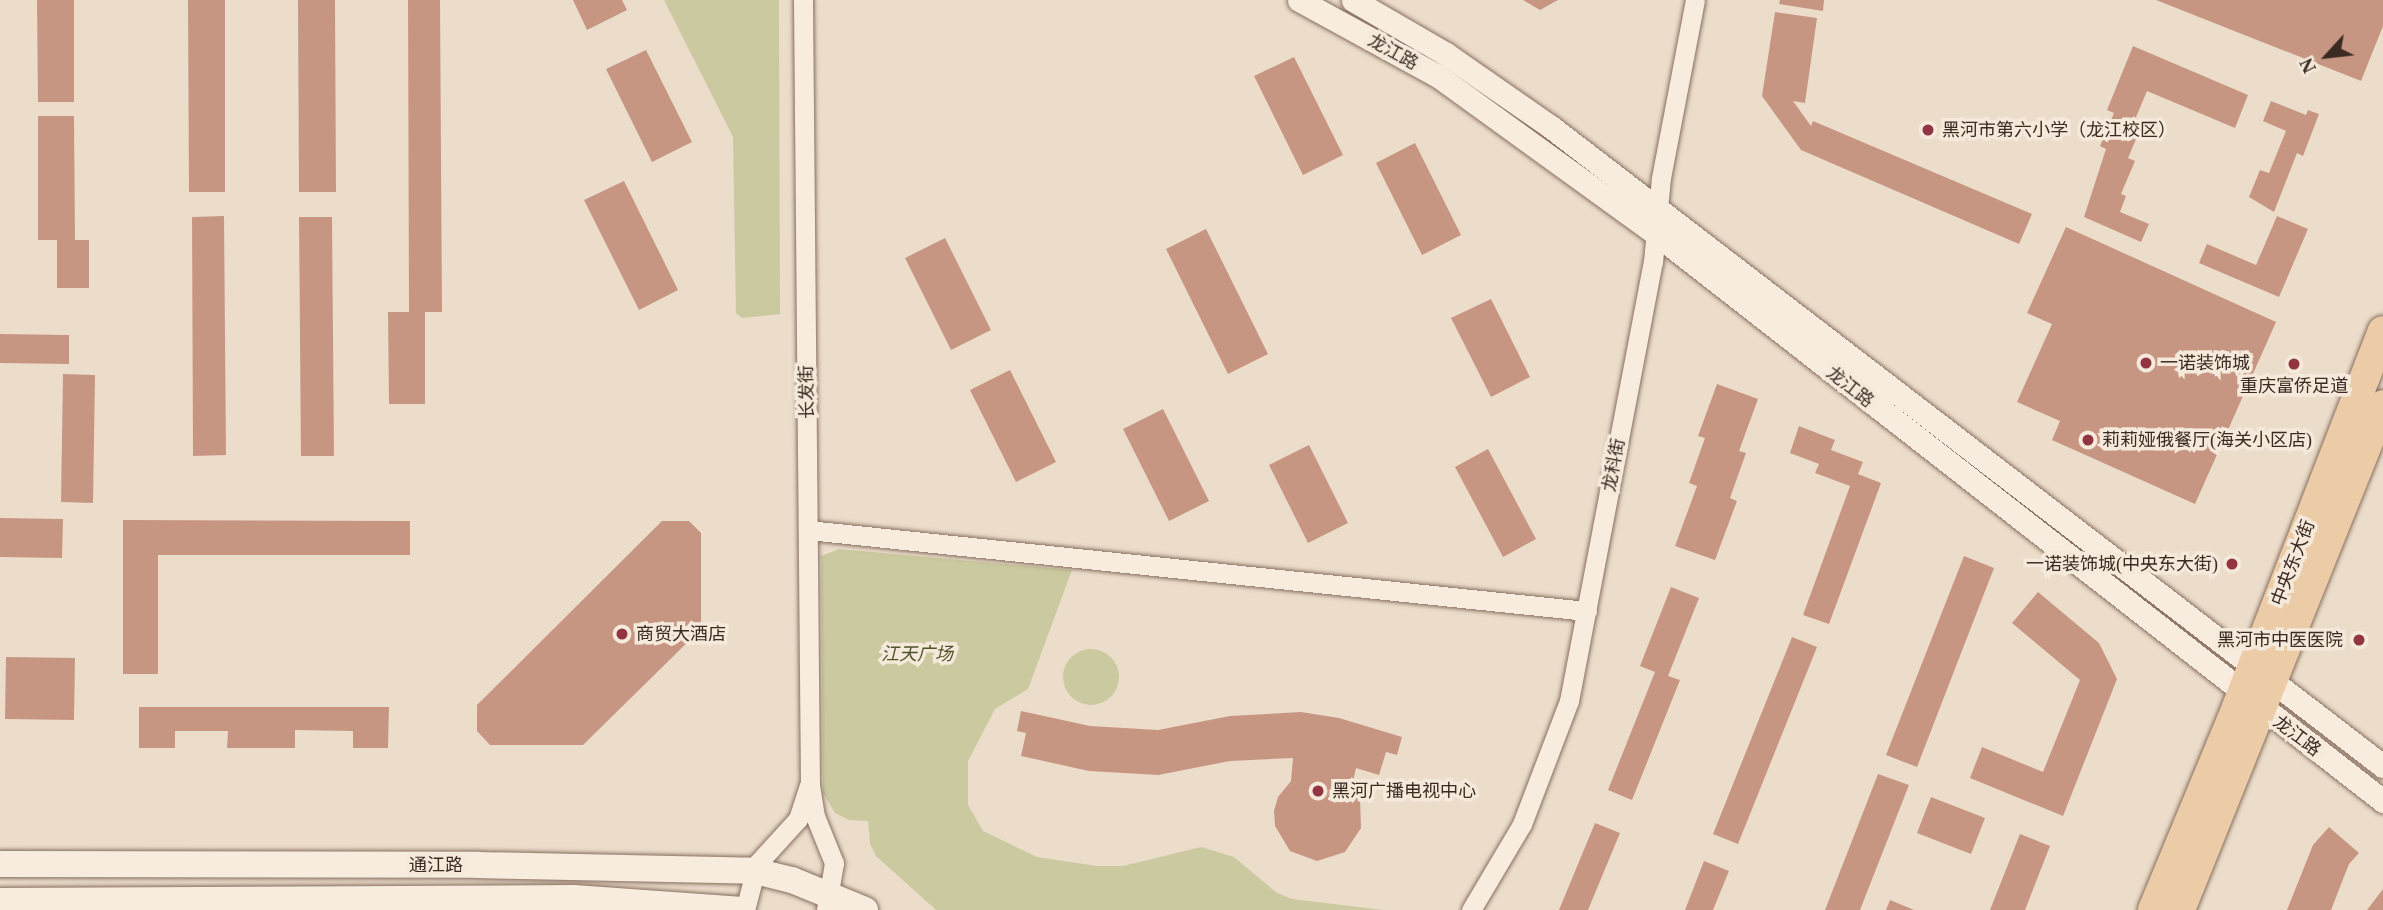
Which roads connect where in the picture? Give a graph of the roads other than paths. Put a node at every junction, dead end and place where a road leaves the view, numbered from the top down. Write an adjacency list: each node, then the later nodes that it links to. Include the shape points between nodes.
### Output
1 (803, 0): 9 (street, 长发街)
2 (1299, 0): 6 (street, 龙江路, via 1438,76)
3 (1353, 0): 5 (street, 龙江路, via 1457,61)
4 (1695, 0): 5 (street, 龙科街)
5 (1659, 211): 6 (street, 龙科街); 11 (street, 龙江路)
6 (1656, 234): 10 (street, 龙科街); 12 (street, 龙江路)
7 (2383, 331): 11 (main road, 中央东大街)
8 (2383, 405): 11 (main road)
9 (808, 530): 10 (street); 14 (street, 长发街)
10 (1587, 611): 22 (street, 龙科街, via 1569,701 1522,824)
11 (2263, 673): 12 (main road, 中央东大街); 13 (street, 龙江路)
12 (2251, 701): 15 (street, 龙江路); 23 (main road, 中央东大街); 24 (main road)
13 (2383, 766)
14 (810, 785): 17 (street, 长发街, via 798,819); 19 (street, 长发街, via 815,816 834,863)
15 (2383, 801)
16 (0, 864): 17 (main road, 通江路)
17 (755, 871): 19 (main road, 通江路); 20 (street, 长发街)
18 (0, 901): 20 (main road, 通江路, via 574,898)
19 (828, 902): 21 (main road, 通江路)
20 (744, 910)
21 (865, 910)
22 (1471, 910)
23 (2153, 910)
24 (2180, 910)

